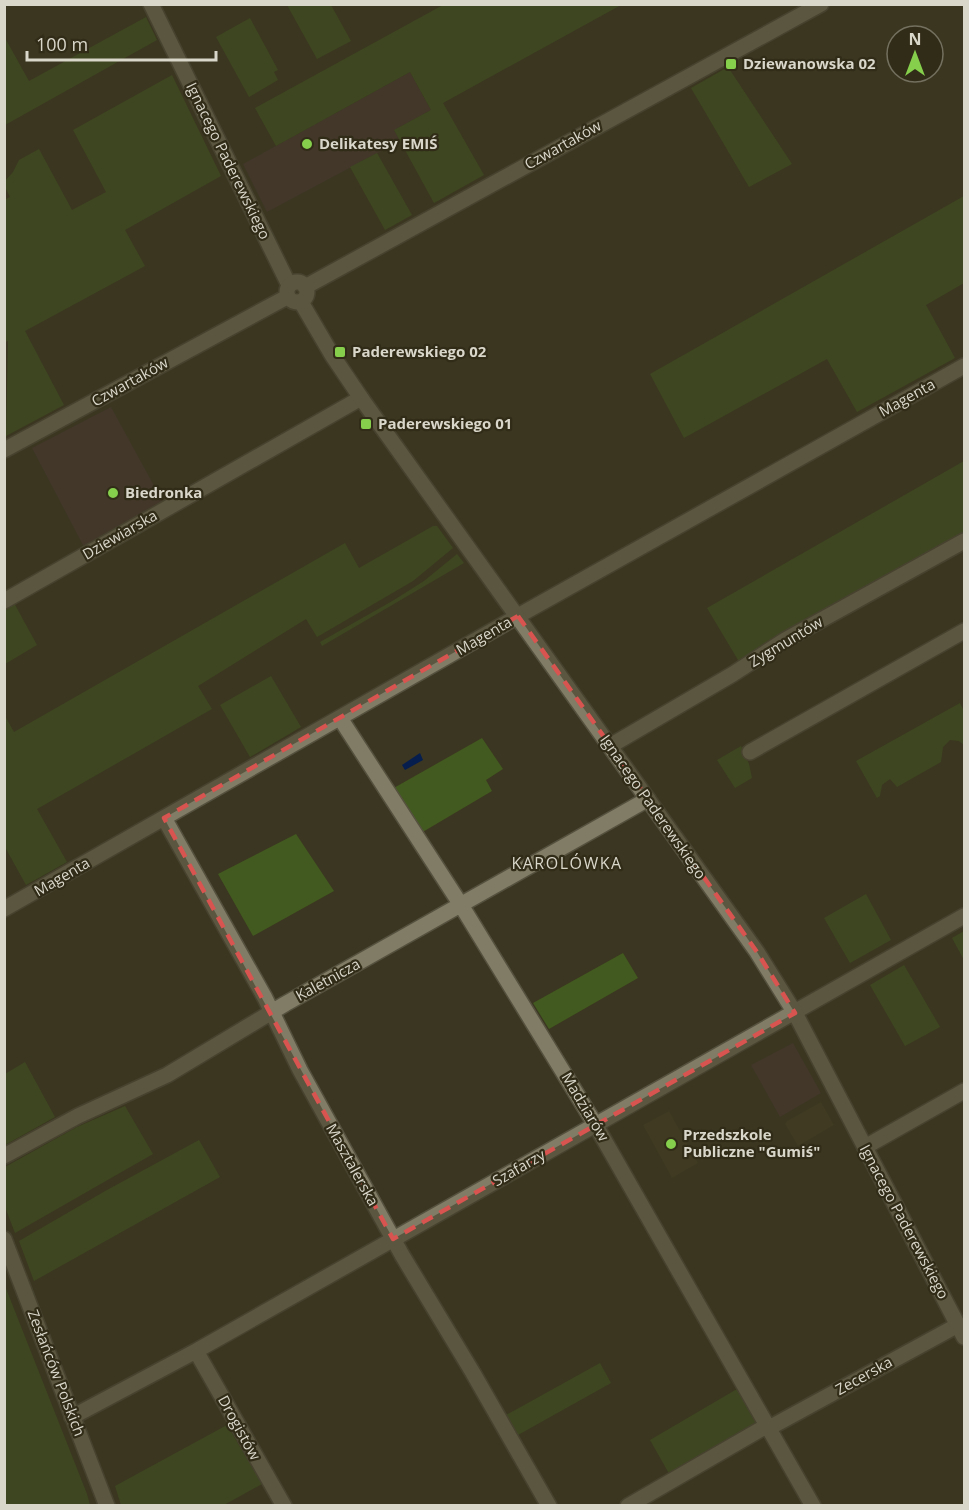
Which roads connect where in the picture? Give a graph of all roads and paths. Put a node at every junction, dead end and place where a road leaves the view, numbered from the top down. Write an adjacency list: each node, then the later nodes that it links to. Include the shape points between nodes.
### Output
1 (151, 4): 3 (street, Ignacego Paderewskiego)
2 (821, 4): 3 (street, Czwartaków)
3 (296, 293): 5 (street, Ignacego Paderewskiego); 6 (street, Czwartaków)
4 (964, 366): 9 (street, Magenta)
5 (361, 398): 8 (street, Dziewiarska); 9 (street, Ignacego Paderewskiego)
6 (4, 450)
7 (964, 541): 12 (street, Zygmuntów, via 785,640)
8 (4, 602)
9 (518, 616): 11 (street, Magenta); 12 (street, Ignacego Paderewskiego)
10 (964, 631): 13 (street)
11 (340, 718): 15 (street, Magenta); 16 (street, Madziarów)
12 (610, 746): 14 (street, Ignacego Paderewskiego)
13 (750, 752)
14 (648, 799): 16 (street, Kaletnicza); 20 (street, Ignacego Paderewskiego, via 757,952)
15 (164, 818): 17 (street, Magenta); 19 (street, Masztalerska)
16 (462, 905): 19 (street, Kaletnicza); 22 (street, Madziarów)
17 (4, 909)
18 (964, 916): 20 (street, Szafarzy)
19 (273, 1012): 24 (street, Kaletnicza, via 167,1075); 26 (street, Masztalerska, via 300,1070)
20 (795, 1013): 22 (street, Szafarzy); 23 (street, Ignacego Paderewskiego)
21 (964, 1091): 23 (street)
22 (596, 1124): 26 (street, Szafarzy); 30 (street, Madziarów)
23 (865, 1147): 27 (street, Ignacego Paderewskiego)
24 (4, 1156)
25 (4, 1239): 29 (street, Zesłańców Polskich)
26 (393, 1239): 28 (street, Szafarzy); 33 (street, Masztalerska)
27 (962, 1331): 30 (street, Zecerska)
28 (196, 1351): 29 (street, Szafarzy); 32 (street, Drogistów)
29 (72, 1417): 31 (street, Zesłańców Polskich)
30 (769, 1427): 34 (street, Zecerska); 35 (street, Madziarów)
31 (108, 1506)
32 (284, 1506)
33 (549, 1506)
34 (628, 1506)
35 (813, 1506)

